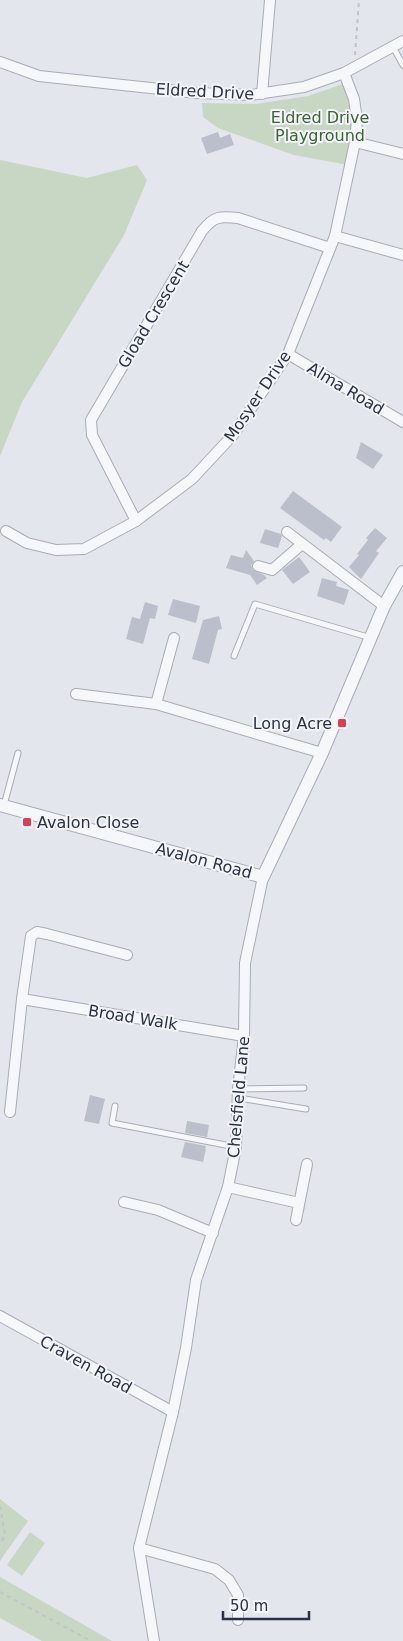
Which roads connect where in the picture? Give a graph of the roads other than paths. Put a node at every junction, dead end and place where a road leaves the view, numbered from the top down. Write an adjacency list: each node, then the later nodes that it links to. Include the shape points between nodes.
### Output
1 (270, 0): 7 (street)
2 (403, 41): 3 (street, Eldred Drive)
3 (393, 46): 5 (lane); 6 (street, Eldred Drive)
4 (0, 62): 7 (street, Eldred Drive, via 39,76 198,93)
5 (403, 65)
6 (344, 73): 7 (street, Eldred Drive, via 304,87); 8 (street, Mosyer Drive, via 354,99 357,120)
7 (262, 94)
8 (355, 142): 9 (street); 10 (street, Mosyer Drive)
9 (403, 154)
10 (335, 236): 11 (street, Mosyer Drive); 12 (street)
11 (330, 248): 13 (street, Mosyer Drive); 15 (street, Gload Crescent, via 224,216 210,221 202,231 91,420 92,435)
12 (403, 255)
13 (288, 354): 14 (street, Alma Road); 15 (street, Mosyer Drive, via 234,435 192,479)
14 (403, 422)
15 (136, 520): 16 (street, Mosyer Drive, via 84,549 56,550 36,546)
16 (6, 531)
17 (287, 532): 18 (street)
18 (302, 544): 19 (street, via 272,570); 21 (street)
19 (258, 566)
20 (403, 572): 21 (street, Chelsfield Lane)
21 (384, 606): 23 (street, Chelsfield Lane)
22 (174, 638): 26 (street)
23 (371, 638): 24 (lane, via 255,604); 28 (street, Chelsfield Lane)
24 (234, 656)
25 (76, 694): 26 (street)
26 (156, 704): 28 (street)
27 (18, 753): 30 (lane)
28 (322, 753): 32 (street, Chelsfield Lane)
29 (0, 788): 30 (lane)
30 (8, 790): 31 (lane)
31 (2, 805): 32 (street, Avalon Road)
32 (263, 877): 35 (street, Chelsfield Lane, via 245,963)
33 (127, 955): 34 (street, via 37,932 31,936)
34 (22, 999): 35 (street, Broad Walk); 40 (street)
35 (244, 1036): 37 (street, Chelsfield Lane)
36 (304, 1088): 37 (lane)
37 (238, 1093): 39 (lane); 41 (street, Chelsfield Lane)
38 (115, 1106): 41 (lane, via 112,1123)
39 (306, 1109)
40 (10, 1112)
41 (236, 1147): 43 (street, Chelsfield Lane)
42 (307, 1164): 45 (street)
43 (228, 1187): 45 (street); 47 (street, Chelsfield Lane)
44 (124, 1202): 47 (street, via 158,1210)
45 (299, 1203): 46 (street)
46 (296, 1220)
47 (213, 1233): 49 (street, Chelsfield Lane, via 196,1280)
48 (0, 1316): 49 (street, Craven Road)
49 (172, 1412): 50 (street, Chelsfield Lane)
50 (138, 1548): 51 (street, via 215,1569 229,1580 238,1595); 52 (street, Chelsfield Lane)
51 (238, 1620)
52 (154, 1641)

